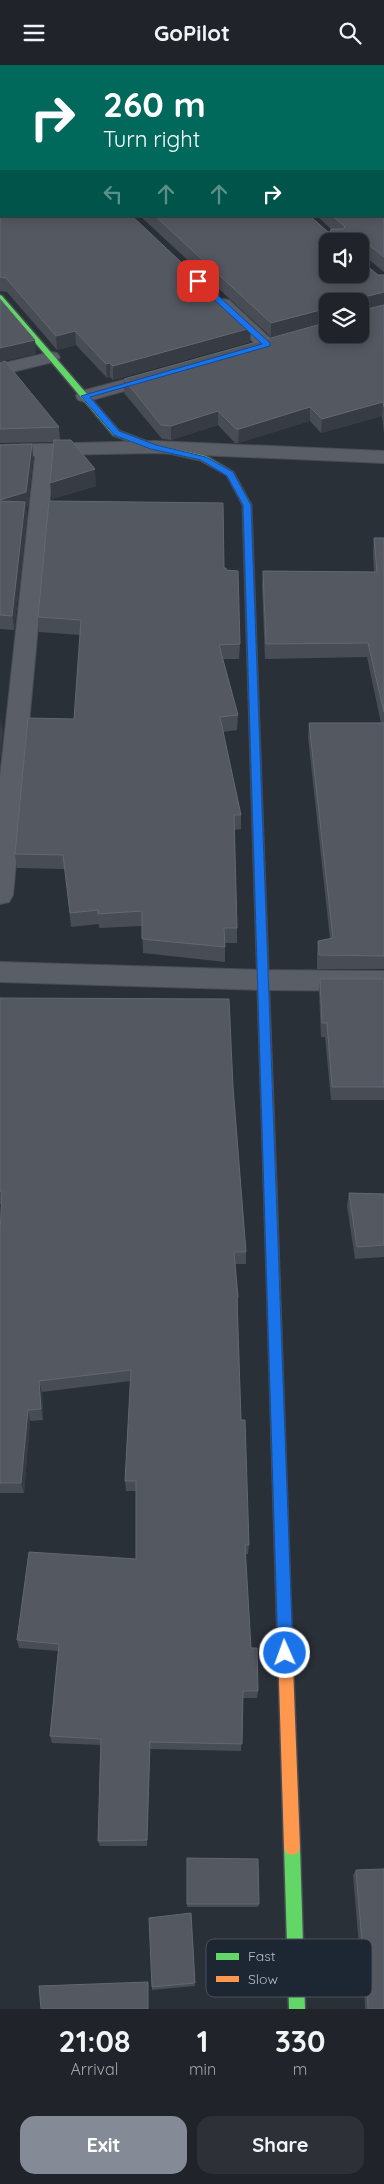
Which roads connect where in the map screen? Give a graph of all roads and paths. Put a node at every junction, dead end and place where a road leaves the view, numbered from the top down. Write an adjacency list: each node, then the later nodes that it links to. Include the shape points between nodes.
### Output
1 (208, 291): 3 (street, via 276,342)
2 (0, 297): 4 (street)
3 (248, 350)
4 (51, 357): 6 (street); 7 (street)
5 (181, 369): 7 (street)
6 (0, 370)
7 (85, 396): 8 (street, via 116,433)
8 (154, 447): 9 (street); 11 (street); 14 (street, via 203,458 230,474 247,505)
9 (45, 449): 10 (street); 12 (street)
10 (0, 451)
11 (384, 457)
12 (0, 895)
13 (0, 972): 14 (street)
14 (263, 980): 15 (street); 16 (street)
15 (384, 981)
16 (295, 1939)

